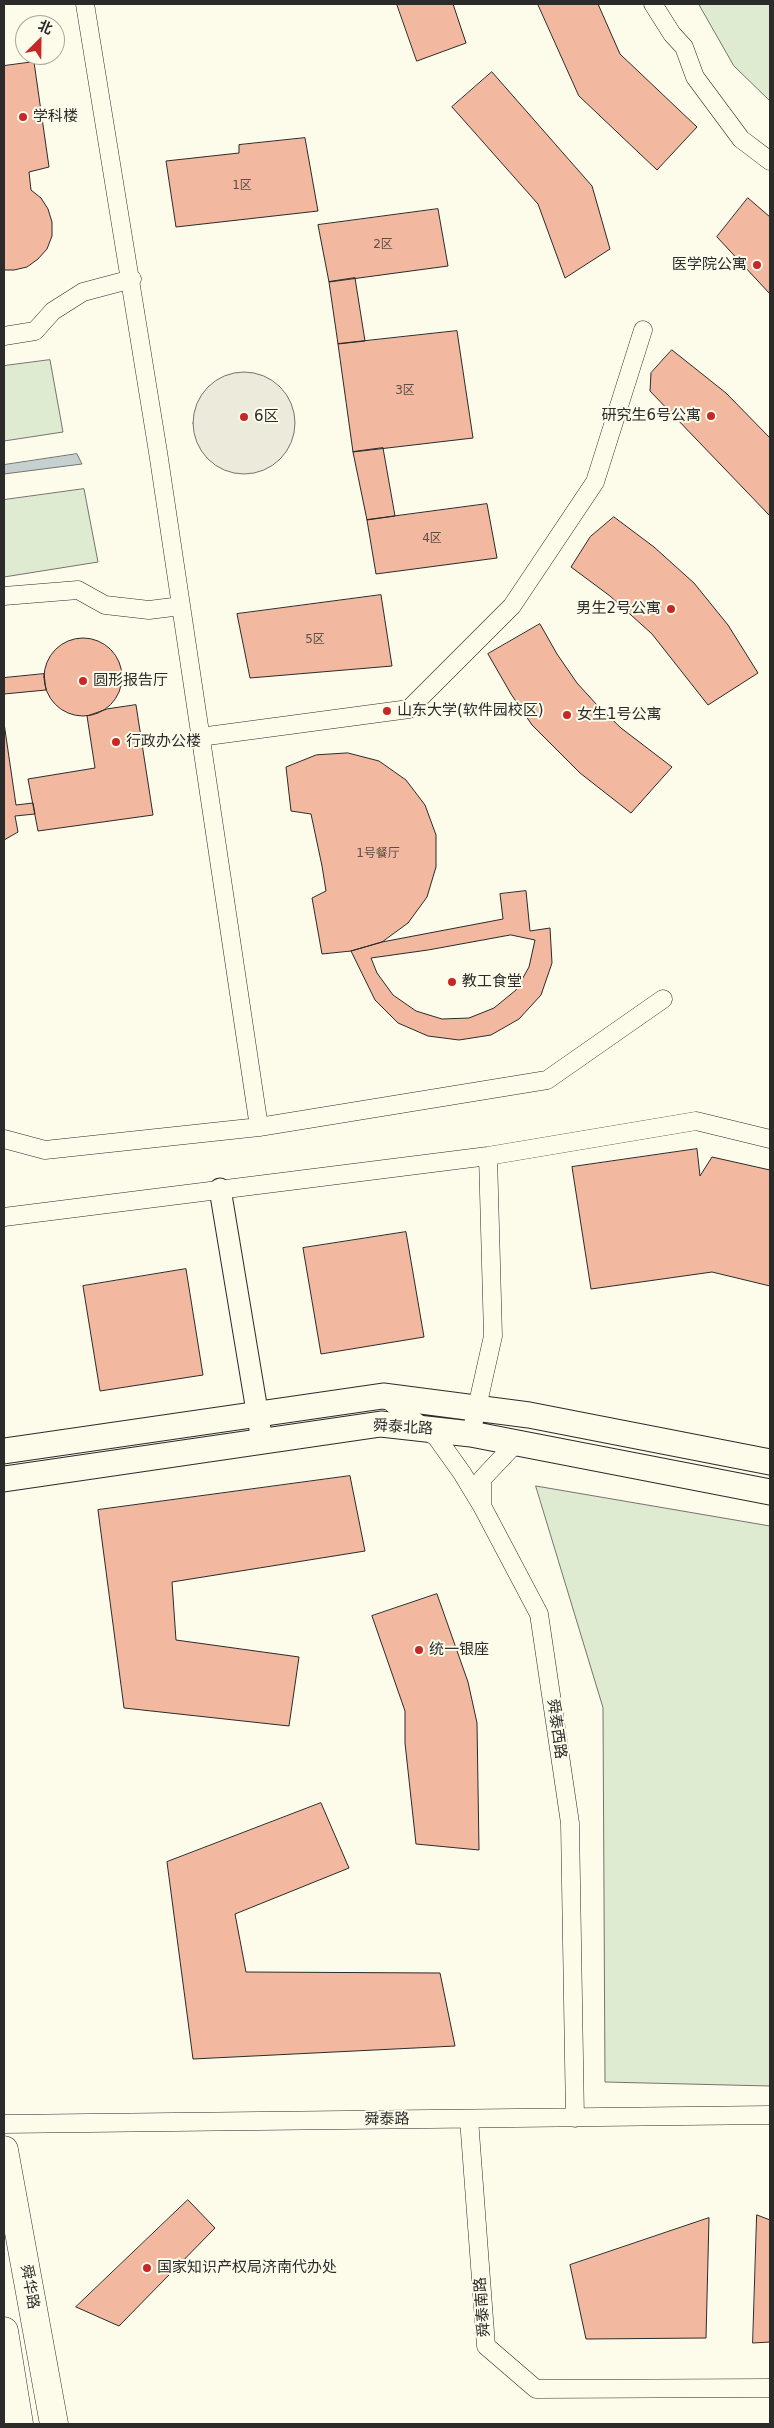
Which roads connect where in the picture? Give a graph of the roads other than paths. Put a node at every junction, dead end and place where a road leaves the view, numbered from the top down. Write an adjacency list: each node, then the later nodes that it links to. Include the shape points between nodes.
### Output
1 (85, 4): 4 (street)
2 (653, 4): 3 (street, via 684,47 695,77 706,93 741,139)
3 (770, 161)
4 (132, 279): 6 (street, via 83,292 53,311 35,331); 8 (street)
5 (643, 330): 9 (street, via 595,482 512,606 409,708)
6 (4, 336)
7 (4, 596): 8 (street, via 78,590 106,605 148,610)
8 (181, 606): 9 (street)
9 (200, 737): 11 (street)
10 (663, 999): 11 (street, via 547,1080)
11 (259, 1127): 12 (street, via 45,1150)
12 (4, 1139)
13 (770, 1139): 14 (street, via 696,1121)
14 (488, 1156): 15 (street); 18 (street, via 493,1336)
15 (220, 1189): 16 (street); 19 (street)
16 (4, 1217)
17 (383, 1396): 18 (main road); 19 (main road); 20 (street, 舜泰西路)
18 (477, 1408): 21 (street); 25 (main road, via 529,1415)
19 (258, 1414): 22 (street); 24 (main road)
20 (426, 1429): 21 (main road, 舜泰北路); 22 (main road, 舜泰北路, via 381,1424); 28 (street, 舜泰西路, via 437,1438)
21 (471, 1434): 23 (main road, 舜泰北路)
22 (262, 1441): 26 (main road, 舜泰北路)
23 (521, 1444): 27 (main road, 舜泰北路); 28 (street, via 515,1444 482,1479)
24 (4, 1451)
25 (770, 1462)
26 (4, 1479)
27 (770, 1492)
28 (482, 1506): 30 (street, 舜泰西路, via 539,1614 570,1824)
29 (770, 2115): 30 (street, 舜泰路)
30 (575, 2118): 31 (street, 舜泰路)
31 (469, 2119): 32 (street, 舜泰路); 35 (street, 舜泰南路, via 486,2346 536,2389)
32 (4, 2124)
33 (4, 2150): 37 (main road, 舜华路)
34 (4, 2331): 36 (main road)
35 (770, 2388)
36 (19, 2424)
37 (54, 2424)

